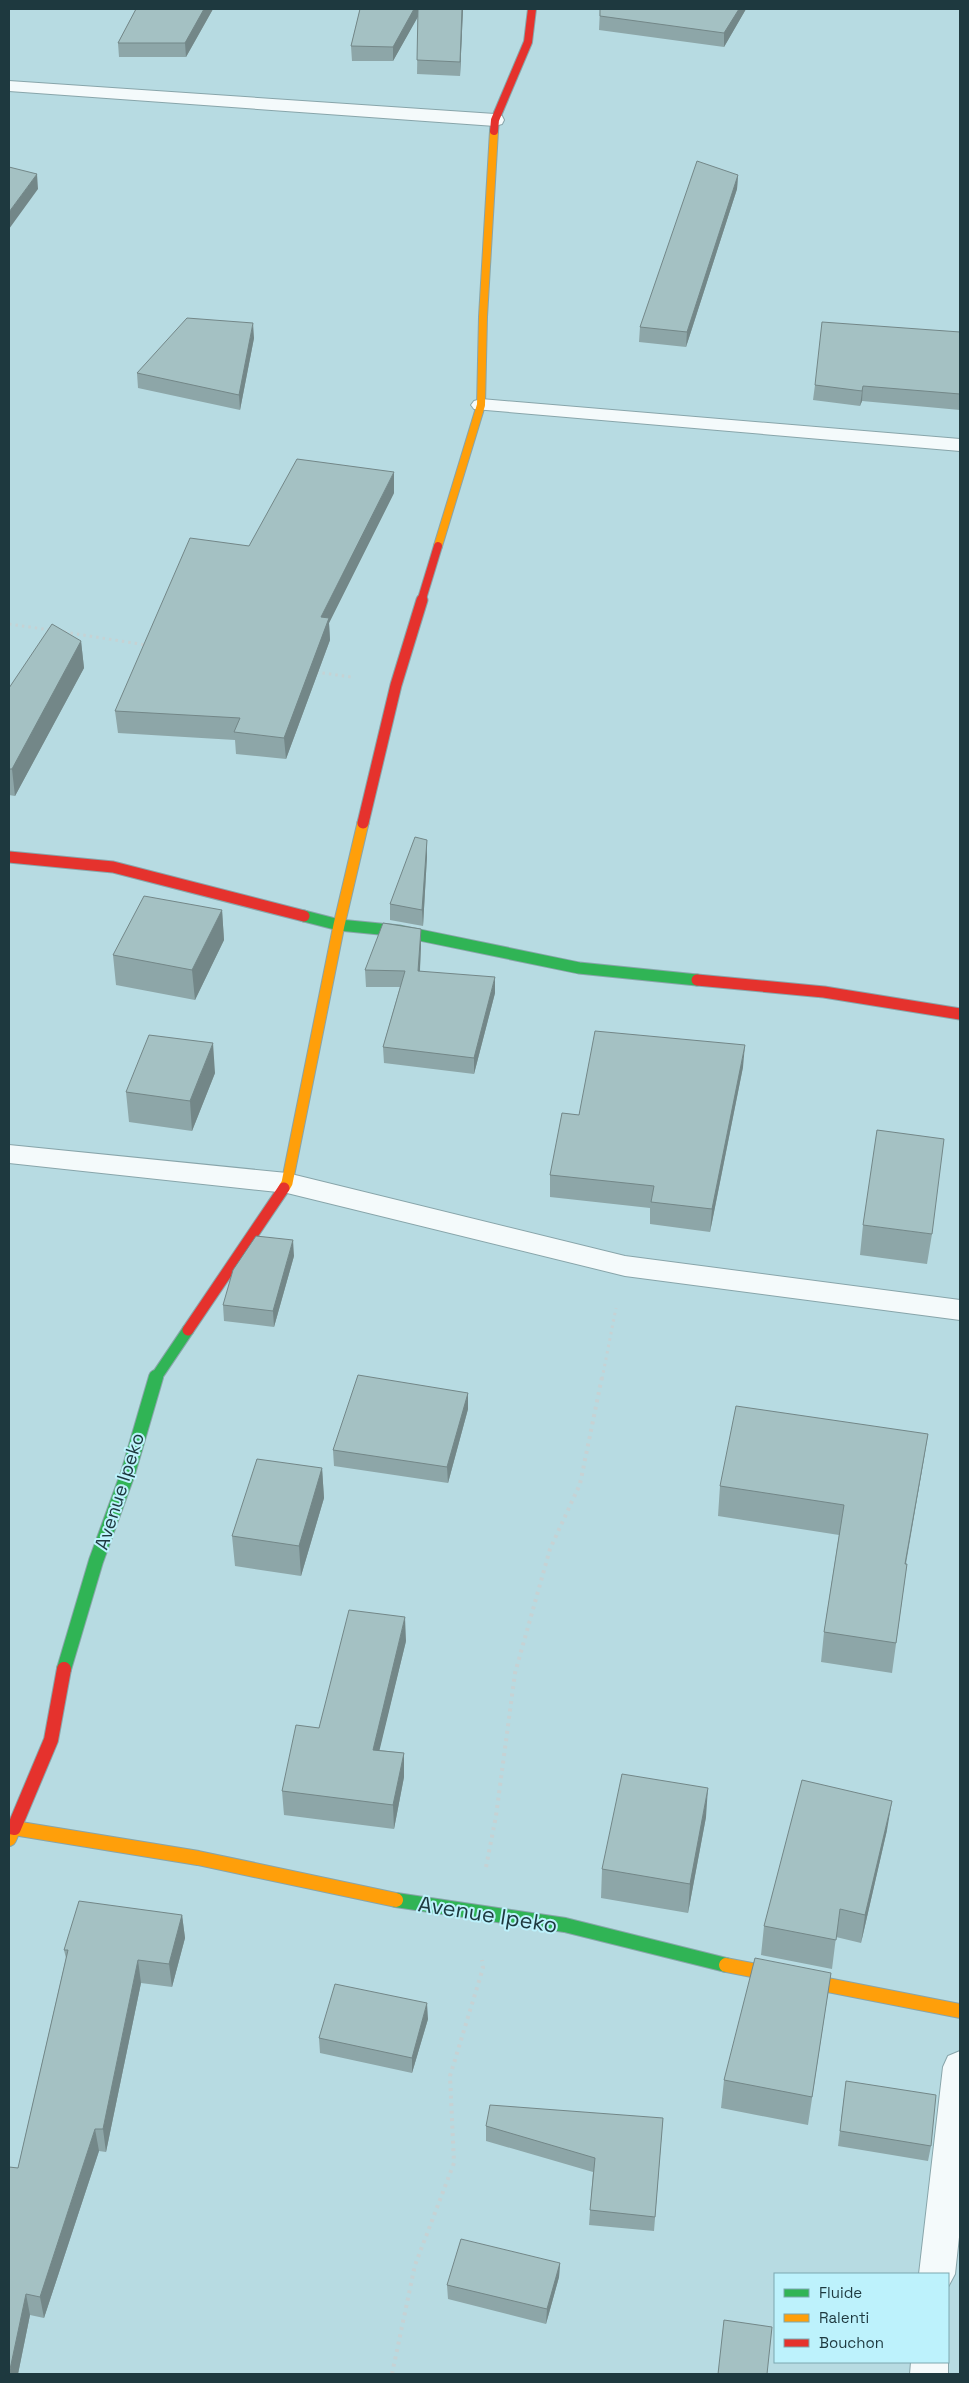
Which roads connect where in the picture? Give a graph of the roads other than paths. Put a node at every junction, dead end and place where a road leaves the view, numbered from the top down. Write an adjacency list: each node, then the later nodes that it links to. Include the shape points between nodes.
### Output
1 (532, 9): 3 (street, via 528,42)
2 (9, 86): 3 (street)
3 (495, 120): 4 (street)
4 (481, 405): 5 (street); 7 (street, via 396,685)
5 (960, 445)
6 (9, 857): 7 (street, via 113,867)
7 (339, 925): 8 (street, via 400,931 579,968 824,992); 10 (street)
8 (960, 1014)
9 (9, 1154): 10 (street)
10 (287, 1183): 11 (street, via 625,1266); 12 (street, Avenue Ipeko, via 153,1382 128,1473 66,1658 52,1740)
11 (960, 1310)
12 (11, 1828): 13 (street, Avenue Ipeko); 14 (street, Avenue Ipeko, via 198,1858 390,1899 565,1925 686,1957)
13 (9, 1839)
14 (960, 2011)
15 (960, 2067): 16 (street)
16 (937, 2273)

